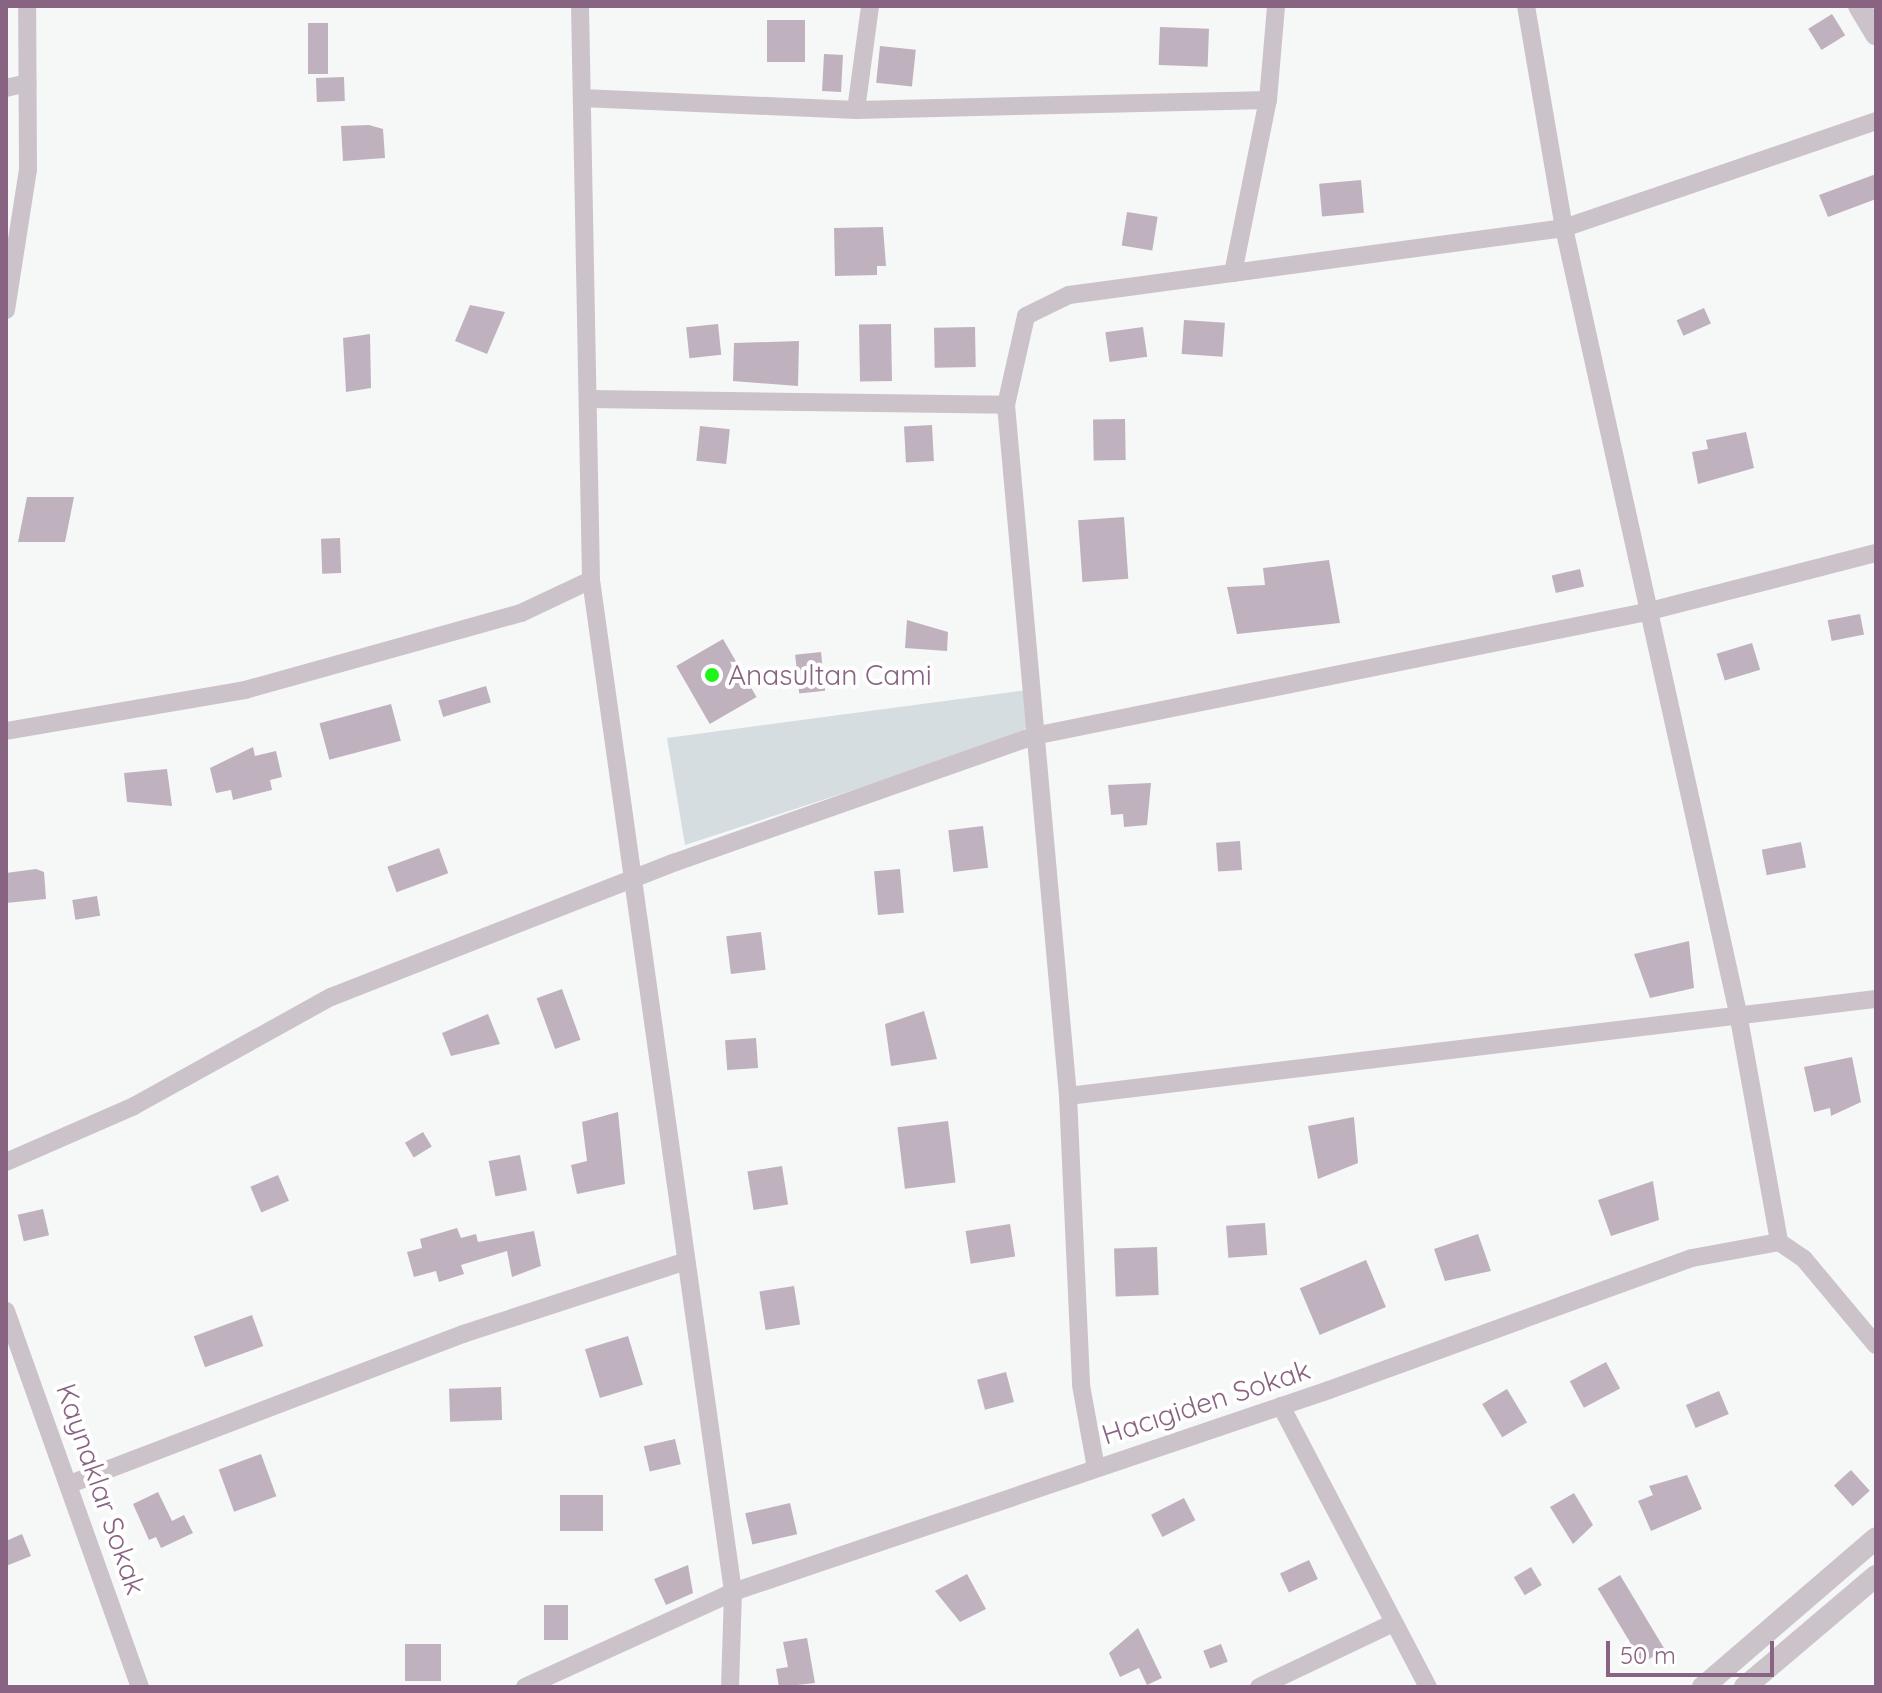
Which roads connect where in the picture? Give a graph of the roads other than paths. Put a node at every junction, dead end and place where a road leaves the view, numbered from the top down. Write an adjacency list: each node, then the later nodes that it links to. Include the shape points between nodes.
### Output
1 (27, 6): 8 (street)
2 (580, 6): 10 (street)
3 (870, 6): 12 (street)
4 (1276, 6): 11 (street)
5 (1526, 6): 14 (street)
6 (1859, 6): 7 (street)
7 (1876, 34)
8 (27, 83): 9 (street); 16 (street, via 28,170)
9 (6, 88)
10 (582, 98): 12 (street); 17 (street)
11 (1268, 100): 12 (street); 15 (street)
12 (856, 110)
13 (1876, 121): 14 (street)
14 (1564, 228): 15 (street); 21 (street)
15 (1233, 273): 18 (street, via 1069,295 1026,316)
16 (6, 310)
17 (589, 399): 18 (street); 20 (street)
18 (1006, 405): 23 (street)
19 (1876, 553): 21 (street)
20 (591, 580): 22 (street, via 521,613 245,690); 24 (street)
21 (1646, 612): 23 (street); 26 (street)
22 (6, 731)
23 (1034, 736): 24 (street); 27 (street)
24 (631, 881): 28 (street, via 331,997 134,1106); 30 (street)
25 (1876, 999): 26 (street)
26 (1738, 1013): 27 (street); 29 (street)
27 (1068, 1096): 34 (street, via 1081,1385)
28 (6, 1162)
29 (1779, 1242): 32 (street, via 1804,1259); 33 (street, Hacıgiden Sokak, via 1692,1258)
30 (686, 1261): 35 (street, via 463,1334); 38 (street)
31 (6, 1311): 35 (street, Kaynaklar Sokak)
32 (1876, 1345)
33 (1281, 1406): 34 (street, Hacıgiden Sokak); 39 (street, via 1339,1507)
34 (1096, 1468): 38 (street, Hacıgiden Sokak)
35 (70, 1484): 40 (street, Kaynaklar Sokak)
36 (1876, 1538): 45 (street)
37 (1876, 1576): 46 (street)
38 (733, 1592): 41 (street, Hacıgiden Sokak); 42 (street)
39 (1391, 1624): 43 (street); 44 (street)
40 (140, 1687)
41 (525, 1687)
42 (730, 1687)
43 (1259, 1687)
44 (1428, 1687)
45 (1703, 1687)
46 (1745, 1687)

